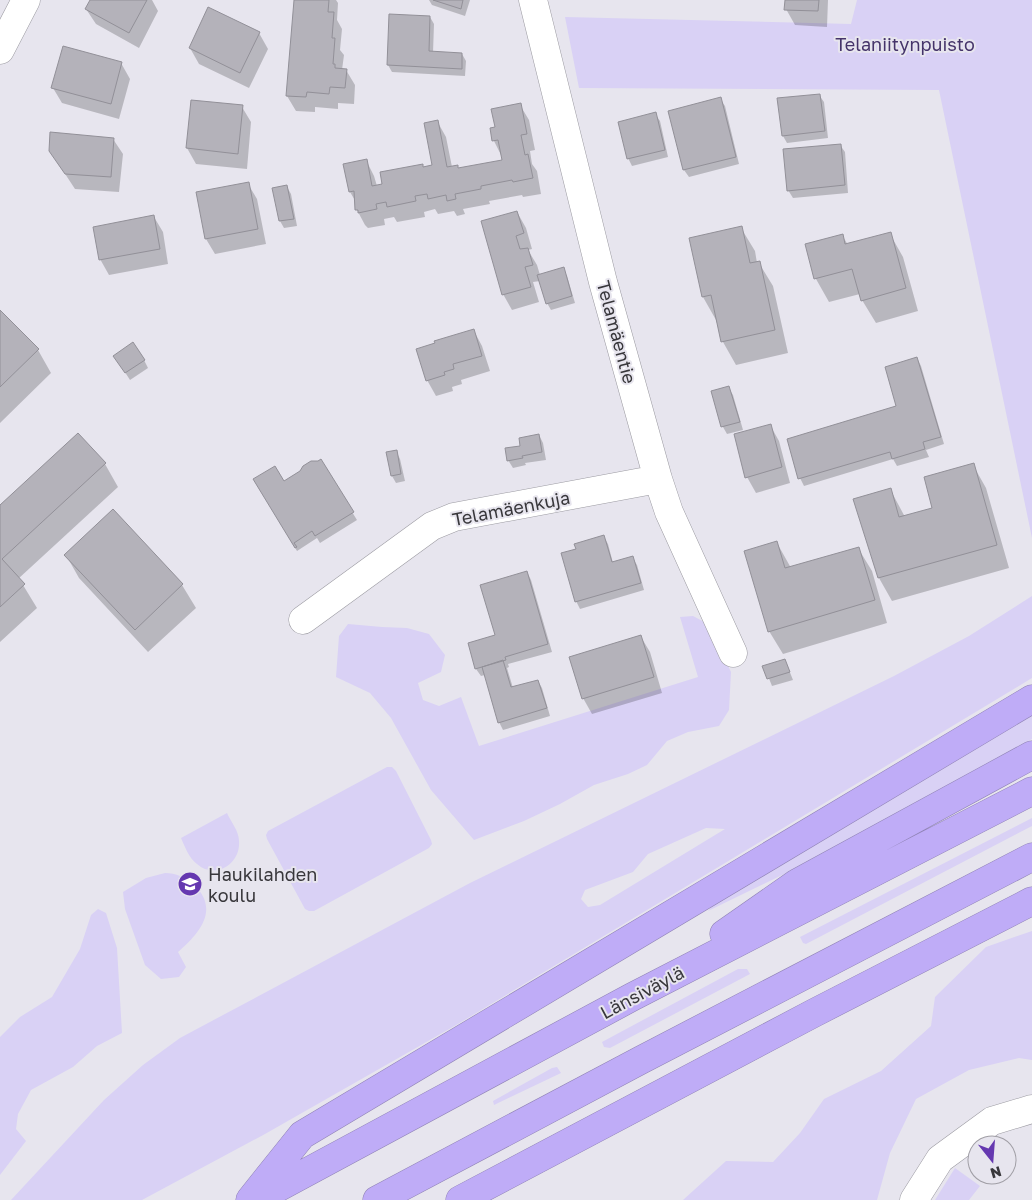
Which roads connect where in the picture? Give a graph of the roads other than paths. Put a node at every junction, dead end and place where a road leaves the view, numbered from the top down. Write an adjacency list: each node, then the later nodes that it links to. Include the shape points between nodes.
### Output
1 (26, 0): 3 (street)
2 (533, 0): 4 (street, Telamäentie, via 603,282)
3 (0, 50)
4 (658, 479): 5 (street, Telamäenkuja, via 454,517 432,526); 6 (street, Telamäentie, via 669,512)
5 (303, 620)
6 (733, 653)
7 (1032, 699): 14 (highway, via 302,1135)
8 (1032, 755): 12 (highway, via 797,883)
9 (1032, 791): 12 (highway, Länsiväylä)
10 (1032, 857): 16 (highway)
11 (1032, 901): 17 (highway, via 814,1012)
12 (632, 998): 15 (highway, Länsiväylä)
13 (1032, 1109): 18 (street, via 992,1121 940,1159)
14 (250, 1200)
15 (256, 1200)
16 (377, 1200)
17 (460, 1200)
18 (914, 1200)

